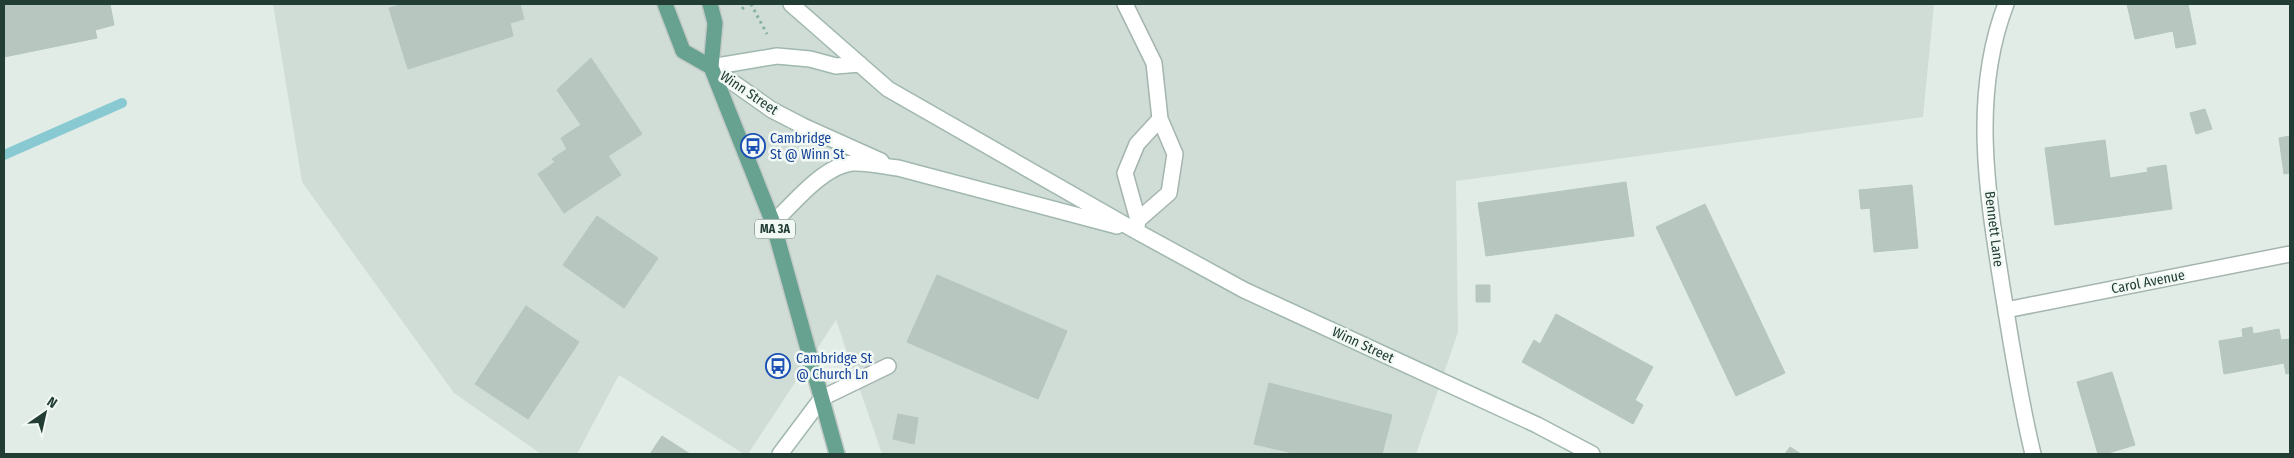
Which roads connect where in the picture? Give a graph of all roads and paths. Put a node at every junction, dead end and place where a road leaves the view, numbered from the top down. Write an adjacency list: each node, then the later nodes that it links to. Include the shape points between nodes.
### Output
1 (665, 4): 11 (main road, via 683,51)
2 (710, 4): 11 (main road, MA 3A, via 715,23)
3 (747, 4): 8 (path)
4 (751, 4): 9 (path)
5 (790, 4): 10 (main road, Winn Street)
6 (1125, 4): 12 (main road, via 1154,63)
7 (2006, 4): 17 (main road, Bennett Lane, via 1990,64 1984,131 1991,213)
8 (742, 9)
9 (768, 36)
10 (860, 64): 11 (main road, Winn Street, via 836,66 810,59 777,56); 15 (main road, Winn Street, via 888,89 932,116)
11 (711, 67): 13 (main road, Winn Street, via 772,110); 14 (main road, MA 3A)
12 (1160, 119): 15 (main road, via 1137,144 1125,173); 15 (main road, via 1175,154 1169,193)
13 (898, 168): 14 (main road, Winn Street, via 862,163 840,166 814,183); 15 (main road, Winn Street)
14 (773, 223): 19 (main road, MA 3A)
15 (1137, 226): 22 (main road, Winn Street, via 1258,297 1537,425)
16 (2290, 254): 17 (main road, Carol Avenue)
17 (2006, 310): 23 (main road, Bennett Lane)
18 (888, 366): 19 (main road)
19 (822, 398): 20 (main road); 21 (main road, MA 3A)
20 (780, 454)
21 (837, 454)
22 (1592, 454)
23 (2033, 454)

